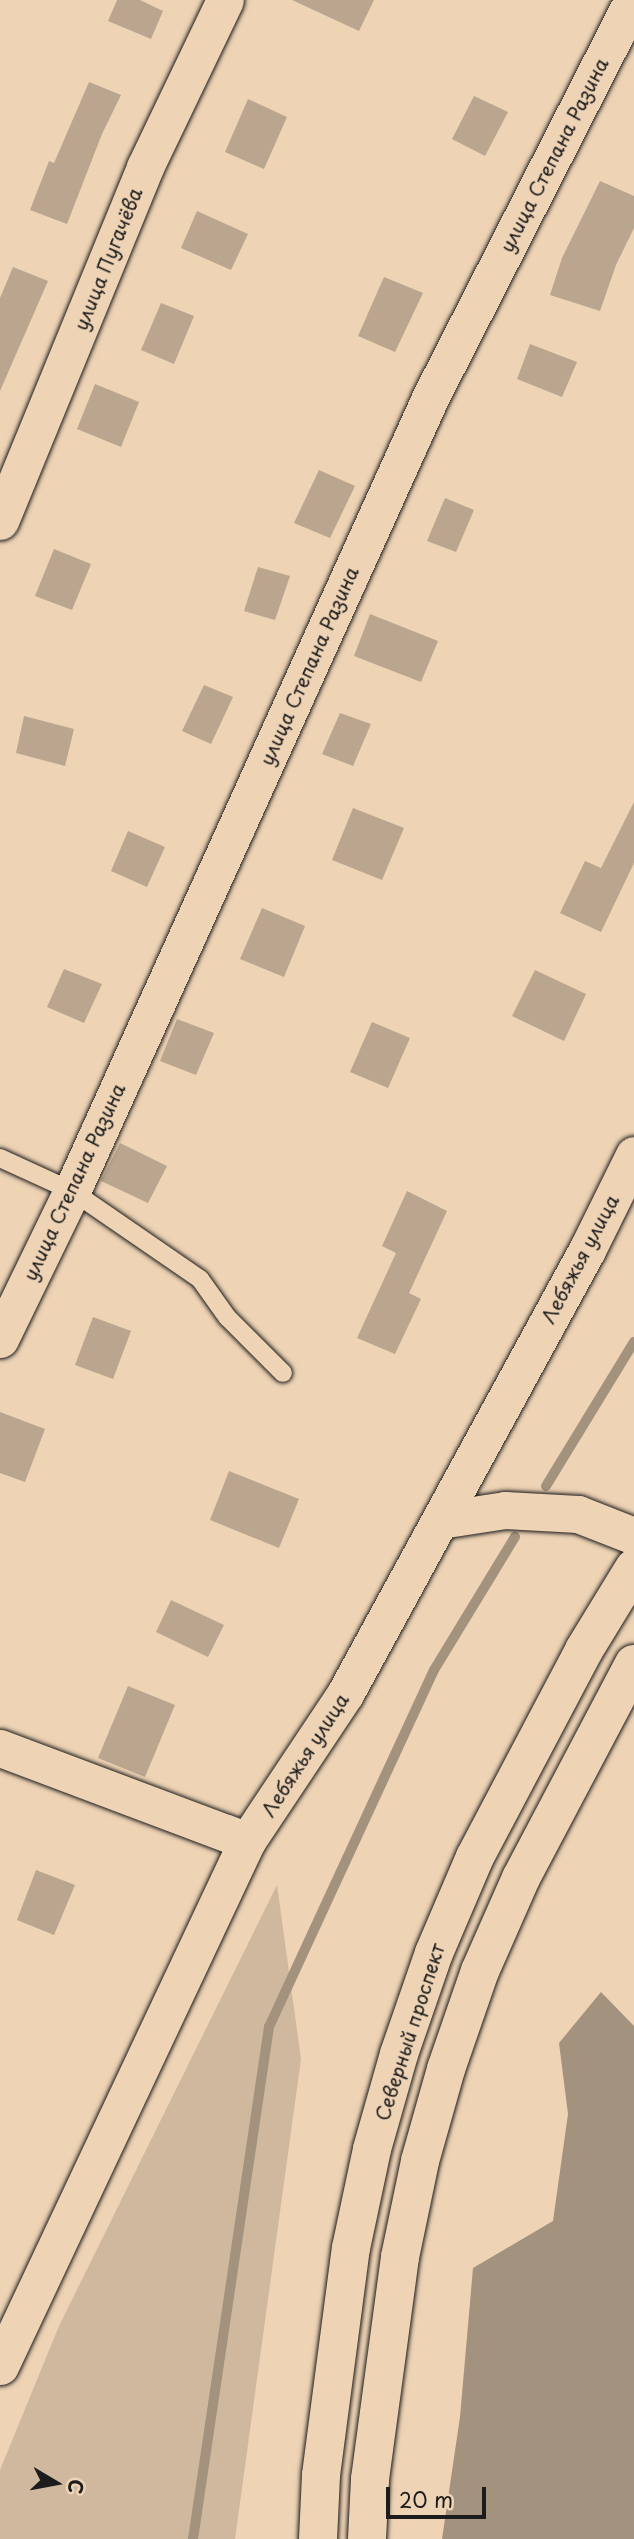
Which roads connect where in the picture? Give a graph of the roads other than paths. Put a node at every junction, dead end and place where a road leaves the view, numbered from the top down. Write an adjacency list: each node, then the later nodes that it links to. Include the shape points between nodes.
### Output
1 (225, 0): 3 (street, улица Пугачёва, via 145,167)
2 (632, 0): 6 (street, улица Степана Разина, via 430,398)
3 (0, 521)
4 (634, 1155): 9 (street, Лебяжья улица)
5 (0, 1158): 6 (lane)
6 (72, 1191): 7 (street, улица Степана Разина); 8 (lane, via 200,1279 227,1317)
7 (0, 1339)
8 (283, 1373)
9 (440, 1520): 10 (street, via 505,1510 578,1514); 14 (street, Лебяжья улица, via 345,1695)
10 (634, 1536)
11 (634, 1568): 16 (main road, Северный проспект, via 559,1696 475,1857 434,1953 399,2054 351,2248 321,2475)
12 (634, 1664): 17 (main road, via 521,1878 480,1971 446,2068 400,2257 370,2479)
13 (0, 1748): 14 (street)
14 (247, 1841): 15 (street, Лебяжья улица)
15 (0, 2366)
16 (318, 2539)
17 (367, 2539)

